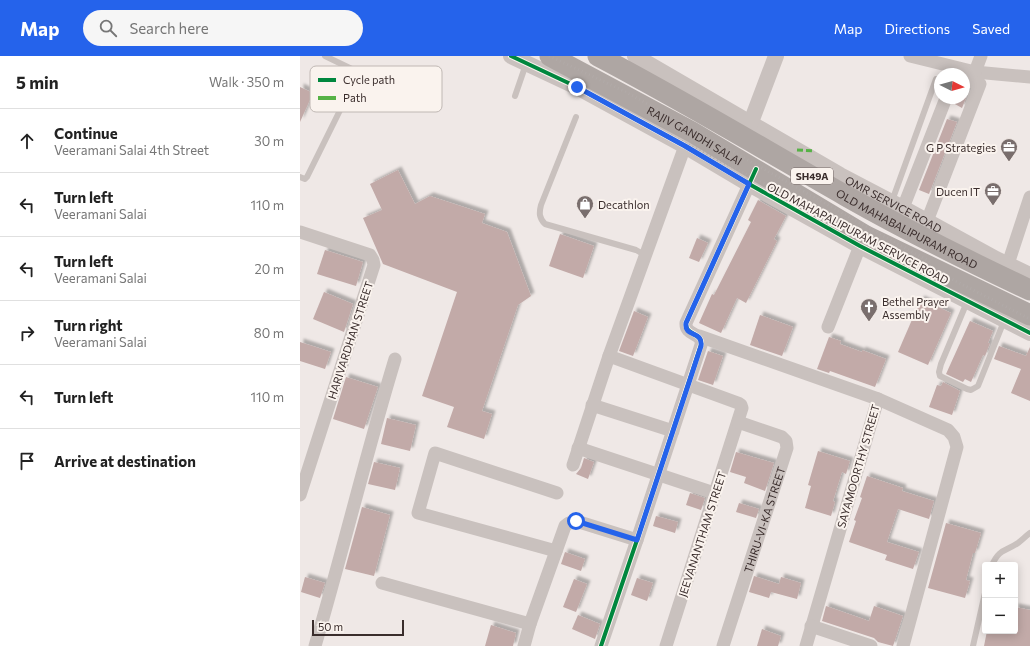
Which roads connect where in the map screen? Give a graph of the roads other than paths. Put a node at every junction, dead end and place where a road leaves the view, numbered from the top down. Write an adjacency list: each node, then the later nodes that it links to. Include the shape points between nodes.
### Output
1 (325, 56): 10 (lane)
2 (510, 56): 9 (street)
3 (550, 56): 22 (main road, RAJIV GANDHI SALAI / SH49A)
4 (598, 56): 21 (main road, OLD MAHABALIPURAM ROAD / SH49A)
5 (635, 56): 21 (street, OMR SERVICE ROAD)
6 (776, 56): 21 (street)
7 (912, 56): 11 (street)
8 (981, 56): 12 (street)
9 (526, 64): 17 (lane); 22 (street)
10 (346, 66)
11 (946, 68)
12 (970, 74)
13 (970, 76): 15 (street)
14 (970, 77): 27 (street, via 980,84)
15 (1030, 78)
16 (934, 86): 26 (lane)
17 (514, 96)
18 (943, 104): 26 (street)
19 (339, 112): 23 (lane, via 307,177)
20 (576, 117): 30 (lane, via 541,205 541,219 545,224 636,250)
21 (747, 130): 26 (street, OMR SERVICE ROAD); 27 (main road, OLD MAHABALIPURAM ROAD / SH49A, via 848,197)
22 (688, 139): 24 (main road, RAJIV GANDHI SALAI / SH49A); 30 (street)
23 (300, 177)
24 (753, 177): 29 (street, OLD MAHAPALIPURAM SERVICE ROAD); 35 (main road, RAJIV GANDHI SALAI / SH49A, via 866,236); 39 (street, via 686,323 687,331)
25 (1030, 197): 31 (street)
26 (898, 205): 27 (street, OMR SERVICE ROAD)
27 (924, 229): 31 (street, OMR SERVICE ROAD); 33 (main road, OLD MAHABALIPURAM ROAD / SH49A)
28 (300, 232): 52 (street, HARIVARDHAN STREET, via 370,255 374,260)
29 (860, 246): 34 (street, OLD MAHAPALIPURAM SERVICE ROAD); 37 (street)
30 (645, 255): 40 (street)
31 (1008, 264): 32 (street, OMR SERVICE ROAD)
32 (1030, 275)
33 (1030, 290)
34 (967, 302): 36 (street, OLD MAHAPALIPURAM SERVICE ROAD); 36 (lane, via 941,364 940,376 967,389 971,390 978,386)
35 (1030, 315)
36 (1004, 320): 38 (street, OLD MAHAPALIPURAM SERVICE ROAD)
37 (828, 327)
38 (1030, 333)
39 (699, 336): 42 (street, via 701,346); 43 (street, SAYAMOORTHY STREET)
40 (609, 356): 42 (street); 44 (street)
41 (395, 359): 61 (street)
42 (688, 385): 45 (street, JEEVANANTHAM STREET, via 740,404 742,408); 46 (street)
43 (878, 399): 60 (street, SAYAMOORTHY STREET); 68 (street, via 948,430 954,437 957,447)
44 (592, 405): 46 (street); 47 (street)
45 (738, 422): 51 (street, JEEVANANTHAM STREET); 65 (street, THIRU-VI-KA STREET, via 782,437 787,448)
46 (673, 431): 49 (street)
47 (578, 448): 48 (street); 49 (street)
48 (573, 465)
49 (658, 474): 51 (street); 54 (street)
50 (557, 493): 55 (street, via 435,453 418,512)
51 (714, 493): 64 (street, JEEVANANTHAM STREET)
52 (300, 495)
53 (1030, 533): 56 (lane, via 997,555)
54 (637, 540): 55 (street, via 576,521 565,526); 63 (street)
55 (556, 551): 59 (street)
56 (994, 562)
57 (382, 583): 59 (street)
58 (984, 598): 69 (lane)
59 (530, 624): 62 (street)
60 (811, 626): 66 (street, SAYAMOORTHY STREET); 67 (street)
61 (315, 646)
62 (524, 646)
63 (601, 646)
64 (666, 646)
65 (723, 646)
66 (806, 646)
67 (871, 646)
68 (904, 646)
69 (974, 646)

